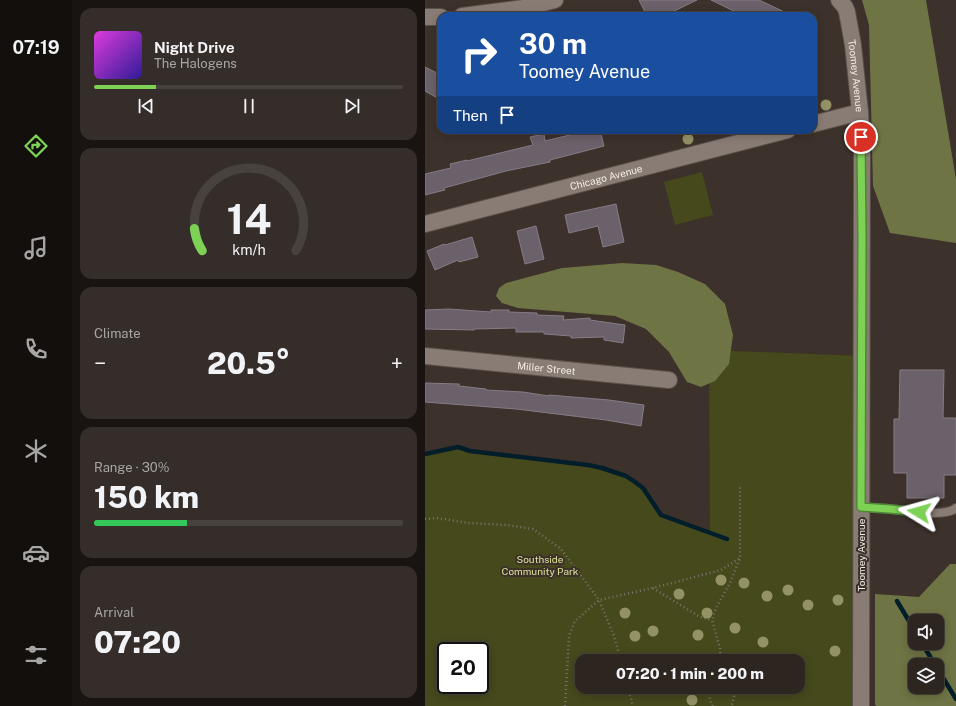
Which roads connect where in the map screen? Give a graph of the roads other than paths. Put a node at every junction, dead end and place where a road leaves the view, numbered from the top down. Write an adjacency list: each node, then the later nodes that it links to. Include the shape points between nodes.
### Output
1 (555, 0): 3 (street)
2 (839, 0): 6 (street, Toomey Avenue, via 847,12 853,45)
3 (493, 12)
4 (425, 17): 5 (street)
5 (437, 17)
6 (859, 112): 7 (street); 12 (street, Toomey Avenue, via 862,238)
7 (817, 123)
8 (773, 134): 9 (street, Chicago Avenue)
9 (425, 224)
10 (425, 356): 11 (street, Miller Street)
11 (669, 380)
12 (861, 507): 13 (lane, via 919,512 947,512); 14 (street, Toomey Avenue)
13 (956, 508)
14 (861, 706)

